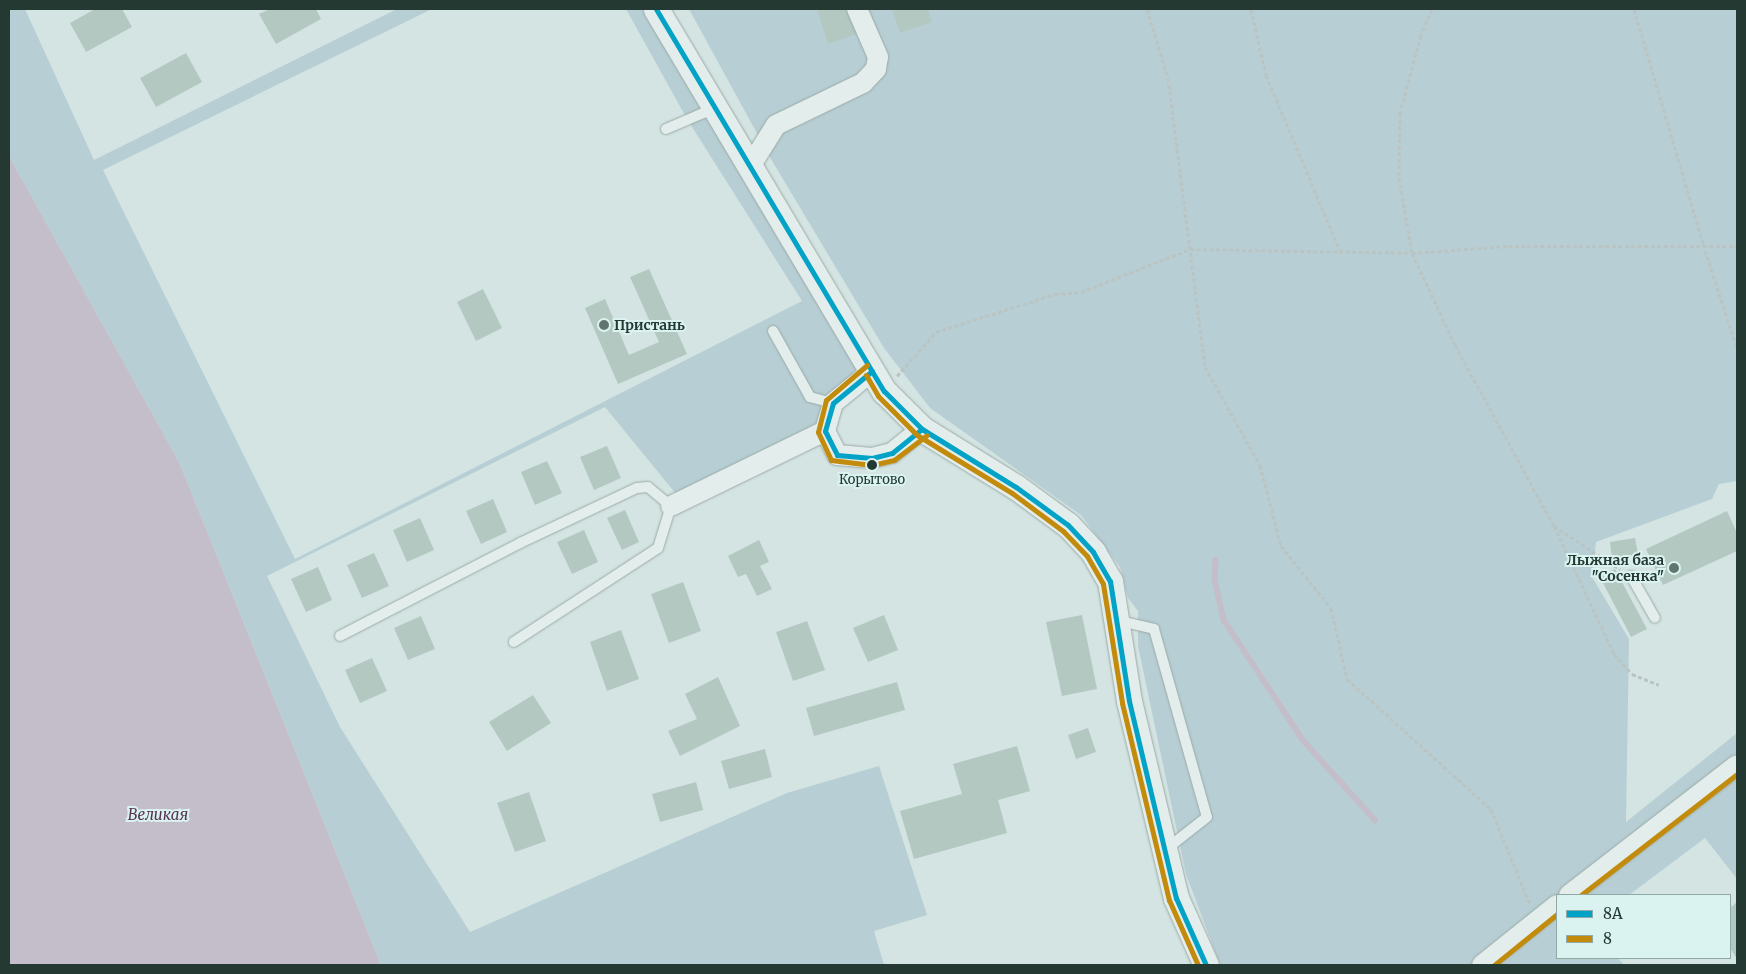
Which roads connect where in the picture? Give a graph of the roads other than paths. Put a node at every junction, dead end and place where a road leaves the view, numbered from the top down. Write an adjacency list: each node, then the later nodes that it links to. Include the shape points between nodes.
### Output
1 (656, 9): 3 (street)
2 (857, 9): 5 (street, via 878,57 876,69 863,84 776,125)
3 (716, 107): 4 (lane); 5 (street)
4 (666, 129)
5 (751, 166): 7 (street)
6 (773, 331): 8 (lane, via 810,397)
7 (878, 381): 8 (street); 9 (street)
8 (833, 403): 10 (street)
9 (922, 429): 10 (street, via 892,453 872,458 837,455); 14 (street, via 1016,487 1068,525 1094,552 1110,581)
10 (825, 432): 11 (street)
11 (671, 506): 15 (lane, via 648,486 637,488 520,543); 16 (lane, via 658,548)
12 (1631, 576): 13 (lane)
13 (1655, 618)
14 (1116, 620): 18 (street, via 1128,701); 18 (lane, via 1154,629 1207,817)
15 (340, 636)
16 (514, 642)
17 (1737, 765): 19 (street)
18 (1164, 850): 21 (street, via 1176,898)
19 (1570, 894)
20 (1556, 906): 22 (street)
21 (1206, 965)
22 (1482, 965)

